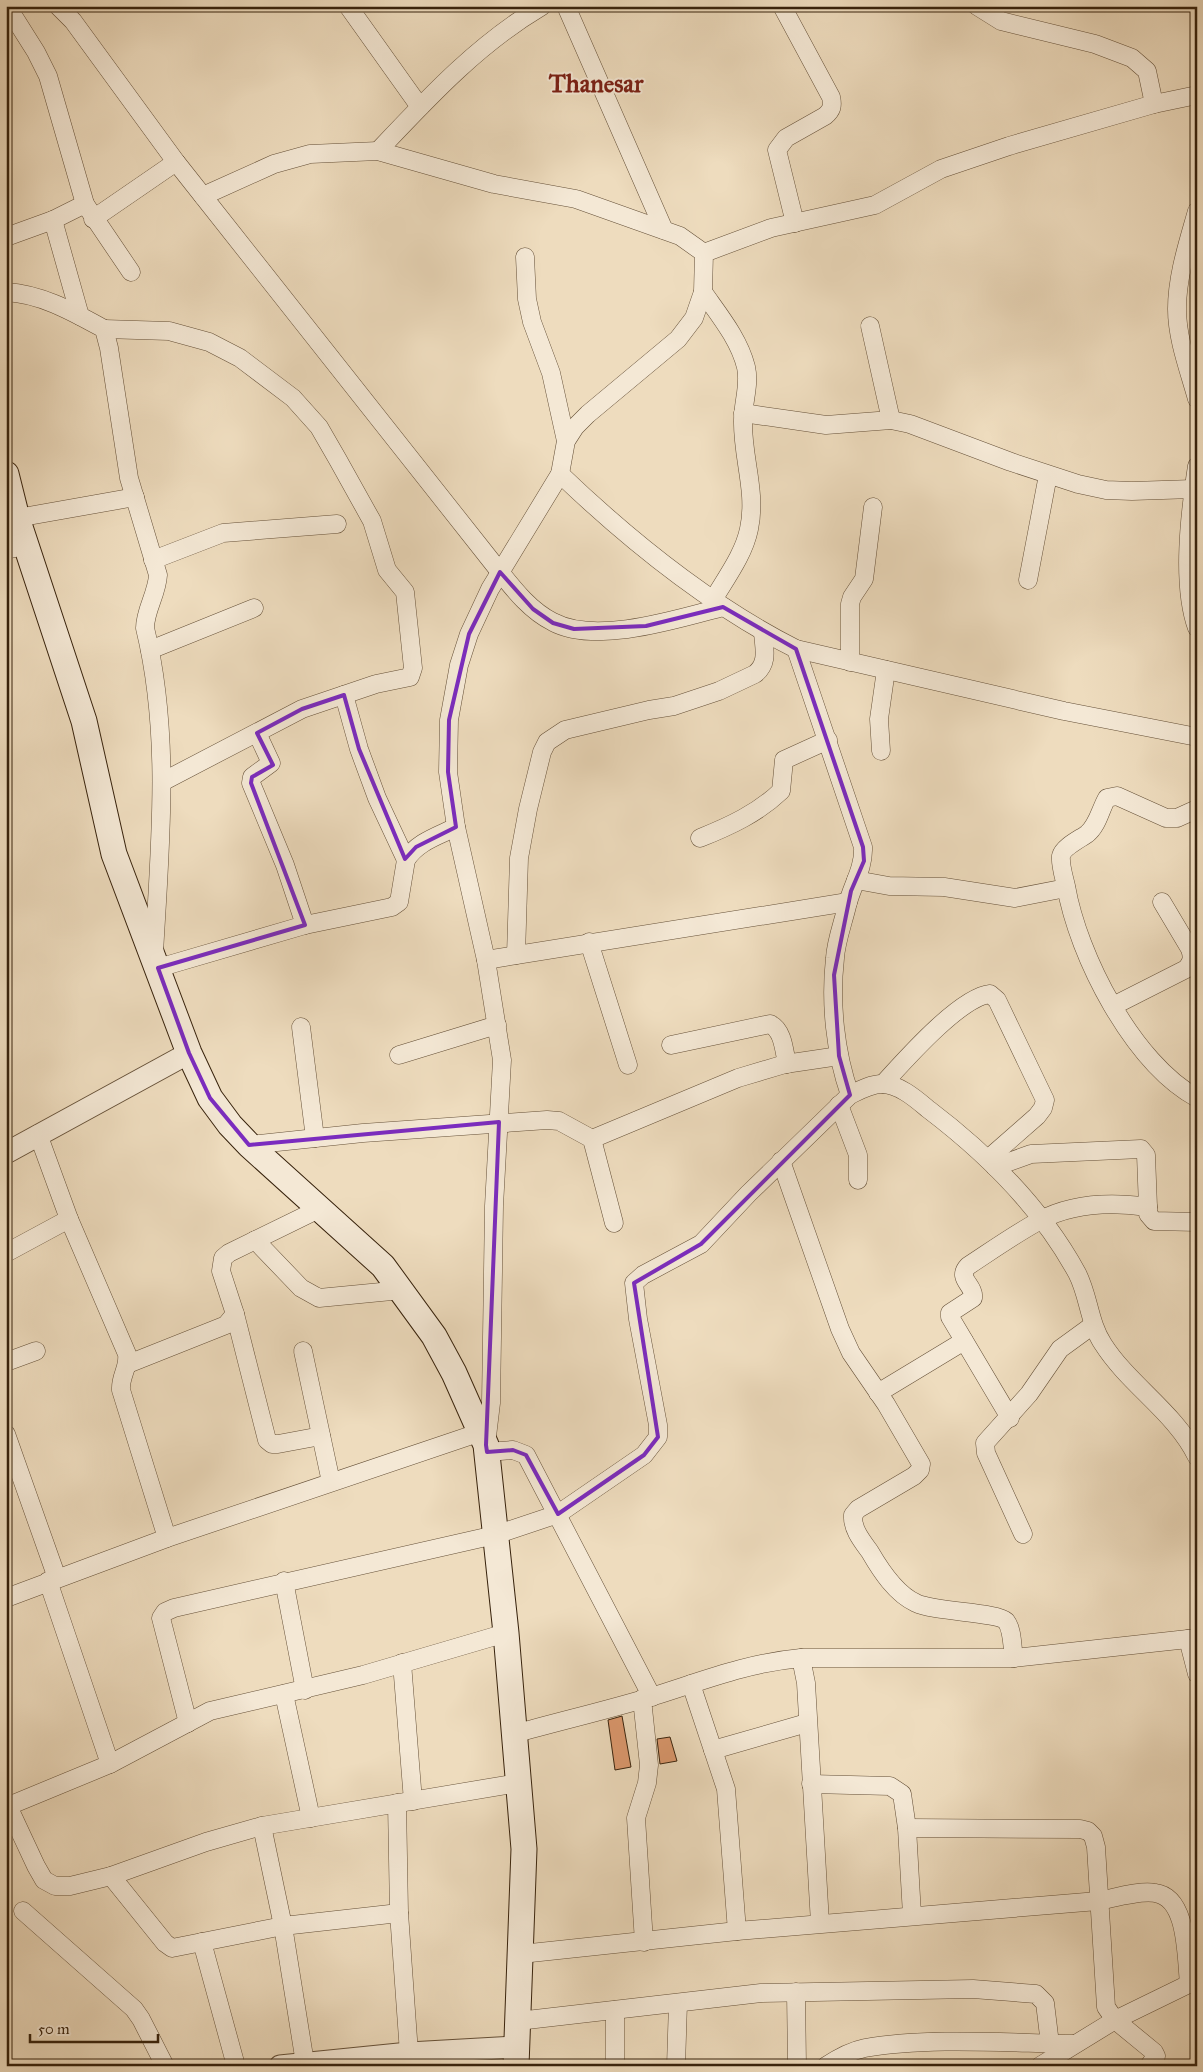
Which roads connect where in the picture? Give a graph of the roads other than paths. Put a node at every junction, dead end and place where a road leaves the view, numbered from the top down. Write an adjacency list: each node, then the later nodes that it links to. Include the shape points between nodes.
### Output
1 (7, 6): 14 (street, via 48,76)
2 (58, 6): 12 (street, via 73,21)
3 (348, 6): 10 (street)
4 (542, 6): 10 (street, via 480,50)
5 (566, 6): 19 (street)
6 (782, 6): 18 (street, via 833,105 825,116 786,138 777,150)
7 (977, 6): 9 (street, via 1001,21 1095,44 1132,58 1147,71)
8 (1197, 95): 9 (street)
9 (1154, 104): 18 (street, via 941,168 875,205)
10 (420, 107): 11 (street)
11 (378, 151): 13 (street, via 310,154 274,164); 19 (street, via 494,184 576,198)
12 (176, 162): 13 (street); 16 (street)
13 (203, 196): 45 (street)
14 (85, 204): 16 (street); 17 (street)
15 (1197, 211): 29 (street, via 1179,283 1177,310)
16 (93, 219): 23 (street)
17 (53, 220): 20 (street); 26 (street)
18 (795, 223): 21 (street, via 771,228)
19 (664, 230): 21 (street, via 680,236)
20 (6, 238)
21 (704, 253): 25 (street)
22 (525, 257): 33 (street, via 527,299 532,322 551,373)
23 (131, 272)
24 (6, 292): 26 (street, via 34,296)
25 (703, 292): 31 (street, via 742,354 747,386); 33 (street, via 694,318 678,339 588,414)
26 (80, 316): 28 (street)
27 (870, 326): 32 (street)
28 (104, 329): 39 (street); 55 (street, via 170,331 210,342 240,358 293,398 319,427 372,521 387,570 404,592 414,668 405,680 376,684)
29 (1190, 341): 30 (street)
30 (1197, 399)
31 (743, 412): 32 (street, via 826,426); 47 (street, via 751,484 749,530)
32 (891, 420): 37 (street, via 910,424)
33 (566, 441): 36 (street)
34 (1197, 466): 38 (street)
35 (6, 474): 41 (main road)
36 (560, 474): 45 (street); 47 (street, via 615,525)
37 (1048, 475): 38 (street, via 1106,490); 46 (street)
38 (1193, 489): 49 (street, via 1188,590)
39 (135, 498): 41 (street); 44 (street)
40 (872, 507): 53 (street, via 864,580 850,604)
41 (17, 518): 43 (main road)
42 (337, 524): 44 (street, via 223,533)
43 (16, 548): 73 (main road, via 84,722 114,854)
44 (153, 560): 52 (street, via 157,582 145,618)
45 (500, 572): 47 (street, via 533,609 553,623 574,629 611,630 646,626); 62 (street, via 469,634 459,665 449,720 448,772)
46 (1028, 580)
47 (718, 604): 50 (street)
48 (254, 608): 52 (street)
49 (1195, 617)
50 (763, 632): 51 (street); 71 (street, via 765,658 763,668 755,674 697,699 565,730 547,742 528,809 519,858)
51 (796, 649): 53 (street); 58 (street)
52 (150, 650): 60 (street, via 160,720)
53 (850, 662): 54 (street)
54 (886, 670): 57 (street, via 1064,711); 59 (street, via 879,719)
55 (344, 694): 56 (street, via 302,709); 64 (street, via 359,750)
56 (258, 734): 60 (street); 69 (street, via 271,763 252,776 251,783 285,865)
57 (1197, 737)
58 (828, 740): 63 (street, via 784,760 781,791 775,797 730,826); 65 (street, via 864,848 864,861)
59 (881, 751)
60 (162, 782): 73 (street)
61 (1197, 809): 66 (street, via 1172,819 1117,796 1107,798 1089,832 1061,854)
62 (456, 828): 64 (street, via 416,847); 72 (street)
63 (700, 838)
64 (406, 860): 69 (street, via 399,902 392,907)
65 (856, 880): 66 (street, via 889,886 944,887 1015,898); 67 (street)
66 (1066, 888): 74 (street, via 1089,960)
67 (848, 902): 70 (street); 80 (street, via 834,966 833,996)
68 (1162, 902): 74 (street, via 1190,949 1191,963 1186,969)
69 (305, 925): 73 (street)
70 (588, 942): 71 (street); 82 (street)
71 (516, 955): 72 (street)
72 (486, 960): 75 (street)
73 (156, 963): 78 (main road)
74 (1114, 1006): 84 (street, via 1153,1061)
75 (497, 1025): 79 (street); 86 (street, via 502,1060)
76 (301, 1027): 88 (street)
77 (671, 1045): 81 (street, via 770,1024 780,1034)
78 (189, 1052): 87 (street); 90 (main road, via 210,1098)
79 (399, 1055)
80 (839, 1056): 81 (street); 85 (street)
81 (787, 1064): 89 (street, via 738,1078)
82 (628, 1065)
83 (883, 1084): 85 (street, via 865,1088); 93 (street, via 906,1092); 93 (street, via 918,1046 945,1023 972,1001 990,994 997,1000 1045,1100 1044,1108)
84 (1193, 1092)
85 (844, 1100): 92 (street); 94 (street, via 858,1155)
86 (499, 1122): 88 (street); 89 (street, via 559,1121); 115 (street, via 494,1206 491,1403)
87 (38, 1134): 91 (street); 97 (street)
88 (315, 1138): 90 (street)
89 (592, 1139): 100 (street)
90 (249, 1145): 96 (main road)
91 (6, 1153)
92 (781, 1161): 111 (street, via 850,1353); 118 (street, via 701,1244 634,1283 658,1437 644,1455)
93 (992, 1163): 95 (street, via 1031,1154 1141,1149 1146,1155); 98 (street)
94 (858, 1180)
95 (1148, 1207): 98 (street, via 1106,1204); 99 (street, via 1148,1214 1154,1221)
96 (321, 1208): 101 (street); 103 (main road, via 383,1266)
97 (69, 1219): 102 (street); 110 (street)
98 (1041, 1220): 105 (street, via 1078,1275); 106 (street, via 963,1271 973,1298 953,1310 950,1317)
99 (1197, 1222)
100 (614, 1223)
101 (255, 1240): 103 (street, via 301,1288 319,1298); 104 (street, via 229,1253 221,1264)
102 (6, 1253)
103 (402, 1290): 115 (main road, via 434,1336)
104 (235, 1314): 110 (street, via 226,1325); 114 (street, via 267,1440 278,1444)
105 (1093, 1325): 112 (street, via 1060,1349); 116 (street, via 1115,1362)
106 (964, 1341): 111 (street); 112 (street)
107 (36, 1351): 109 (street)
108 (303, 1351): 114 (street)
109 (6, 1362)
110 (128, 1364): 121 (street, via 120,1379 121,1390)
111 (878, 1393): 128 (street, via 919,1458 920,1470 858,1509 853,1515 855,1529 879,1567 897,1589 915,1603 936,1610 994,1616 1006,1622)
112 (1010, 1418): 119 (street, via 988,1439 984,1448)
113 (6, 1434): 122 (street)
114 (321, 1436): 117 (street)
115 (485, 1443): 117 (street); 118 (street, via 526,1455); 120 (main road)
116 (1195, 1449)
117 (331, 1482): 121 (street)
118 (558, 1514): 120 (street); 134 (street)
119 (1023, 1534)
120 (495, 1535): 123 (street); 125 (main road)
121 (167, 1538): 122 (street)
122 (53, 1580): 124 (street); 139 (street)
123 (284, 1582): 132 (street); 135 (street, via 165,1612 161,1618)
124 (6, 1598)
125 (506, 1633): 129 (street); 137 (main road)
126 (1192, 1639): 128 (street); 130 (street)
127 (801, 1658): 128 (street); 131 (street, via 737,1668); 136 (street, via 806,1683)
128 (1014, 1658)
129 (402, 1663): 132 (street); 142 (street)
130 (1197, 1674)
131 (690, 1684): 134 (street); 138 (street)
132 (305, 1690): 133 (street)
133 (284, 1694): 135 (street, via 228,1705); 144 (street)
134 (647, 1698): 137 (street); 156 (street, via 648,1783 636,1818)
135 (188, 1723): 139 (street)
136 (807, 1723): 138 (street); 141 (street)
137 (514, 1734): 140 (main road)
138 (713, 1750): 154 (street, via 728,1803)
139 (110, 1764): 143 (street)
140 (518, 1783): 142 (street); 157 (main road, via 524,1849)
141 (811, 1784): 146 (street, via 890,1786 902,1794); 152 (street)
142 (405, 1802): 144 (street); 150 (street)
143 (7, 1807): 147 (street, via 44,1880 55,1886 70,1886)
144 (311, 1818): 145 (street)
145 (262, 1826): 147 (street); 153 (street)
146 (907, 1828): 148 (street, via 1088,1831 1098,1863); 151 (street)
147 (111, 1876): 155 (street, via 165,1943 172,1948)
148 (1098, 1901): 151 (street); 158 (street, via 1154,1892 1165,1895 1174,1903 1180,1916); 162 (street, via 1104,1994 1106,2007)
149 (23, 1911): 170 (street, via 134,2008)
150 (399, 1912): 153 (street); 166 (street)
151 (912, 1915): 152 (street)
152 (820, 1924): 154 (street)
153 (283, 1926): 155 (street); 169 (street)
154 (737, 1931): 156 (street)
155 (202, 1942): 171 (street)
156 (644, 1942): 157 (street)
157 (521, 1954): 163 (main road)
158 (1193, 1982): 162 (street)
159 (796, 1992): 160 (street); 164 (street, via 973,1988 1028,1992 1036,1994 1045,2003); 175 (street)
160 (678, 2003): 161 (street); 174 (street)
161 (615, 2010): 163 (street); 173 (street)
162 (1114, 2020): 165 (street); 178 (street, via 1154,2052 1156,2056)
163 (518, 2021): 167 (main road)
164 (1050, 2044): 165 (street); 176 (street, via 942,2043 864,2048)
165 (1073, 2044): 177 (street)
166 (408, 2053): 167 (street); 168 (street)
167 (517, 2056)
168 (361, 2062): 169 (street)
169 (305, 2063): 172 (street)
170 (165, 2066)
171 (236, 2066)
172 (280, 2066)
173 (615, 2066)
174 (676, 2066)
175 (797, 2066)
176 (826, 2066)
177 (1040, 2066)
178 (1149, 2066)

